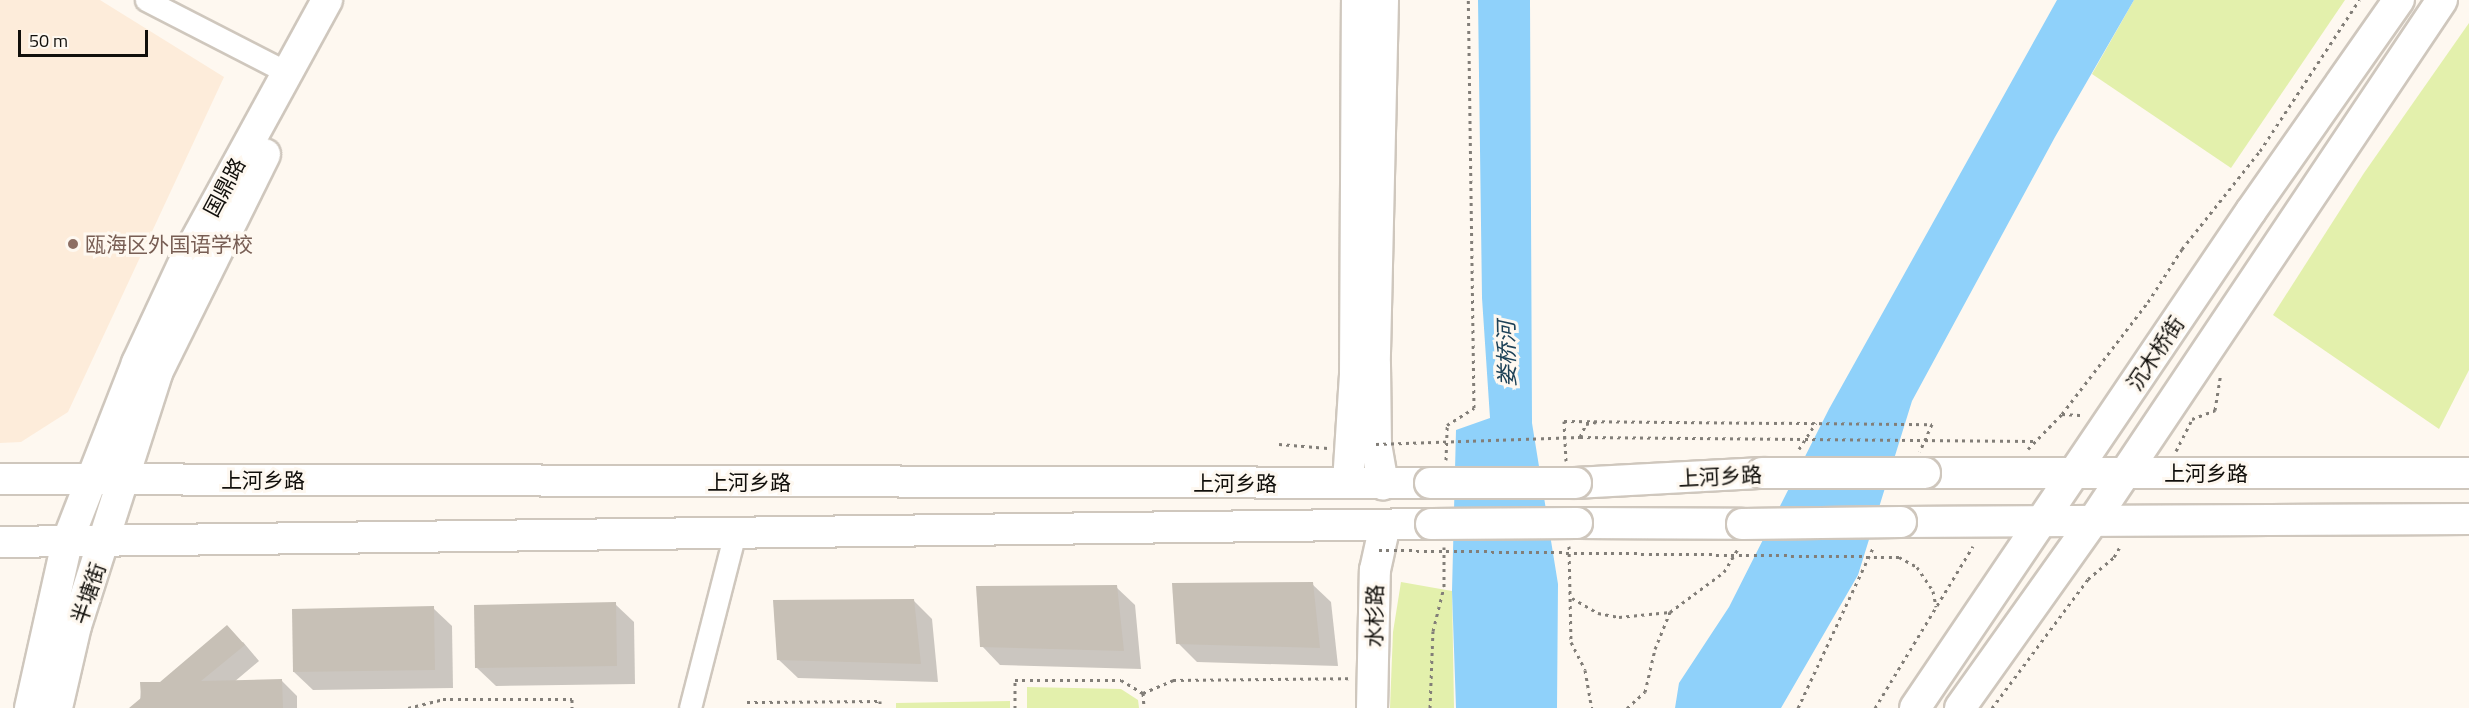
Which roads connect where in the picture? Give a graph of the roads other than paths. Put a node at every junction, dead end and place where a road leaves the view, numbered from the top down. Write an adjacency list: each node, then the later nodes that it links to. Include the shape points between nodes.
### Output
1 (146, 0): 8 (street)
2 (327, 0): 8 (main road, 国鼎路)
3 (344, 0): 14 (main road, 国鼎路, via 230,220 157,373)
4 (1357, 0): 15 (main road, via 1355,375)
5 (1383, 0): 16 (main road, via 1376,444)
6 (2399, 0): 9 (main road, 沉木桥街)
7 (2442, 0): 10 (main road, 沉木桥街)
8 (288, 73): 13 (main road, 国鼎路, via 187,256 137,363)
9 (2075, 473): 10 (main road, 上河乡路); 16 (main road, 上河乡路, bridge, via 1921,464 1576,483 1438,477); 18 (main road, 沉木桥街)
10 (2121, 473): 11 (main road, 上河乡路); 19 (main road, 沉木桥街)
11 (2469, 474)
12 (0, 479): 13 (main road, 上河乡路)
13 (90, 479): 14 (main road, 上河乡路); 24 (main road, 半塘街)
14 (123, 479): 15 (main road, 上河乡路); 22 (main road, 半塘街)
15 (1348, 483): 16 (main road, 上河乡路)
16 (1383, 484)
17 (2469, 519): 19 (main road, 上河乡路)
18 (2041, 521): 19 (main road, 上河乡路); 21 (main road, 上河乡路, bridge, via 1902,522 1742,533 1577,523); 29 (main road, 沉木桥街)
19 (2093, 521): 30 (main road, 沉木桥街)
20 (735, 533): 21 (main road, 上河乡路); 22 (main road, 上河乡路); 27 (street)
21 (1382, 537): 28 (main road, 水杉路, via 1374,570)
22 (105, 541): 24 (main road, 上河乡路); 26 (main road, 半塘街, via 76,626)
23 (0, 542): 24 (main road, 上河乡路)
24 (67, 542): 25 (main road, 半塘街)
25 (30, 708)
26 (57, 708)
27 (690, 708)
28 (1372, 708)
29 (1915, 708)
30 (1960, 708)

